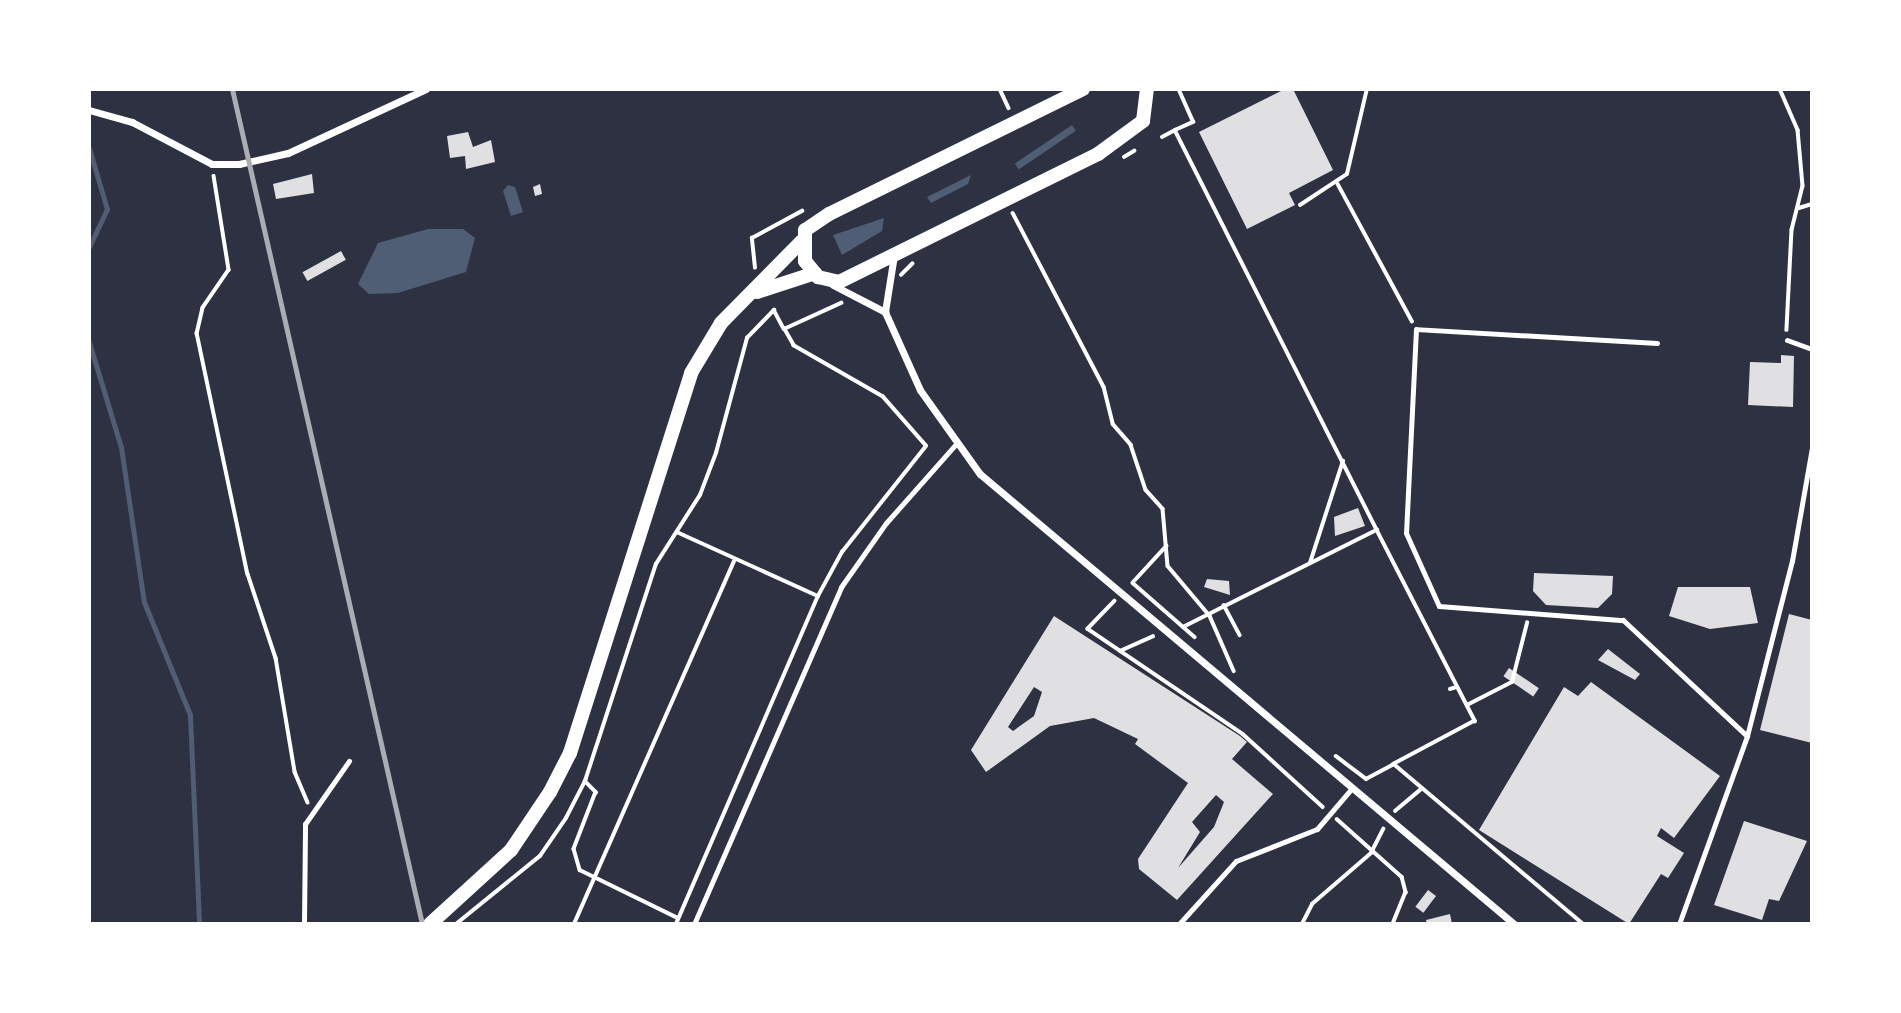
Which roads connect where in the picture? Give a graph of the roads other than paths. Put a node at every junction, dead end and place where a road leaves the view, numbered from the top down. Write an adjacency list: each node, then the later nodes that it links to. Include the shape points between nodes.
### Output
1 (426, 89): 4 (street, via 288,153 212,164)
2 (1083, 89): 5 (main road, via 829,214 804,230)
3 (1147, 89): 6 (main road, via 1143,121 1125,140)
4 (93, 110)
5 (802, 241): 7 (main road); 9 (main road)
6 (894, 253): 8 (main road); 10 (street)
7 (815, 273): 8 (main road); 9 (main road, via 773,283)
8 (828, 283): 10 (street)
9 (743, 300): 20 (main road, via 707,341 691,373 570,753 511,850)
10 (885, 312): 14 (street, via 920,390)
11 (1787, 340): 13 (lane)
12 (1657, 343): 16 (lane, via 1416,329 1406,533 1439,606 1623,620)
13 (1812, 349)
14 (956, 444): 18 (street, via 980,474); 21 (lane, via 879,531 841,587)
15 (1812, 448): 16 (lane, via 1792,561)
16 (1747, 736): 24 (lane)
17 (349, 761): 19 (lane, via 305,824)
18 (1353, 787): 22 (lane, via 1317,829 1236,861); 23 (street)
19 (304, 924)
20 (430, 924)
21 (694, 924)
22 (1179, 924)
23 (1514, 924)
24 (1679, 924)

